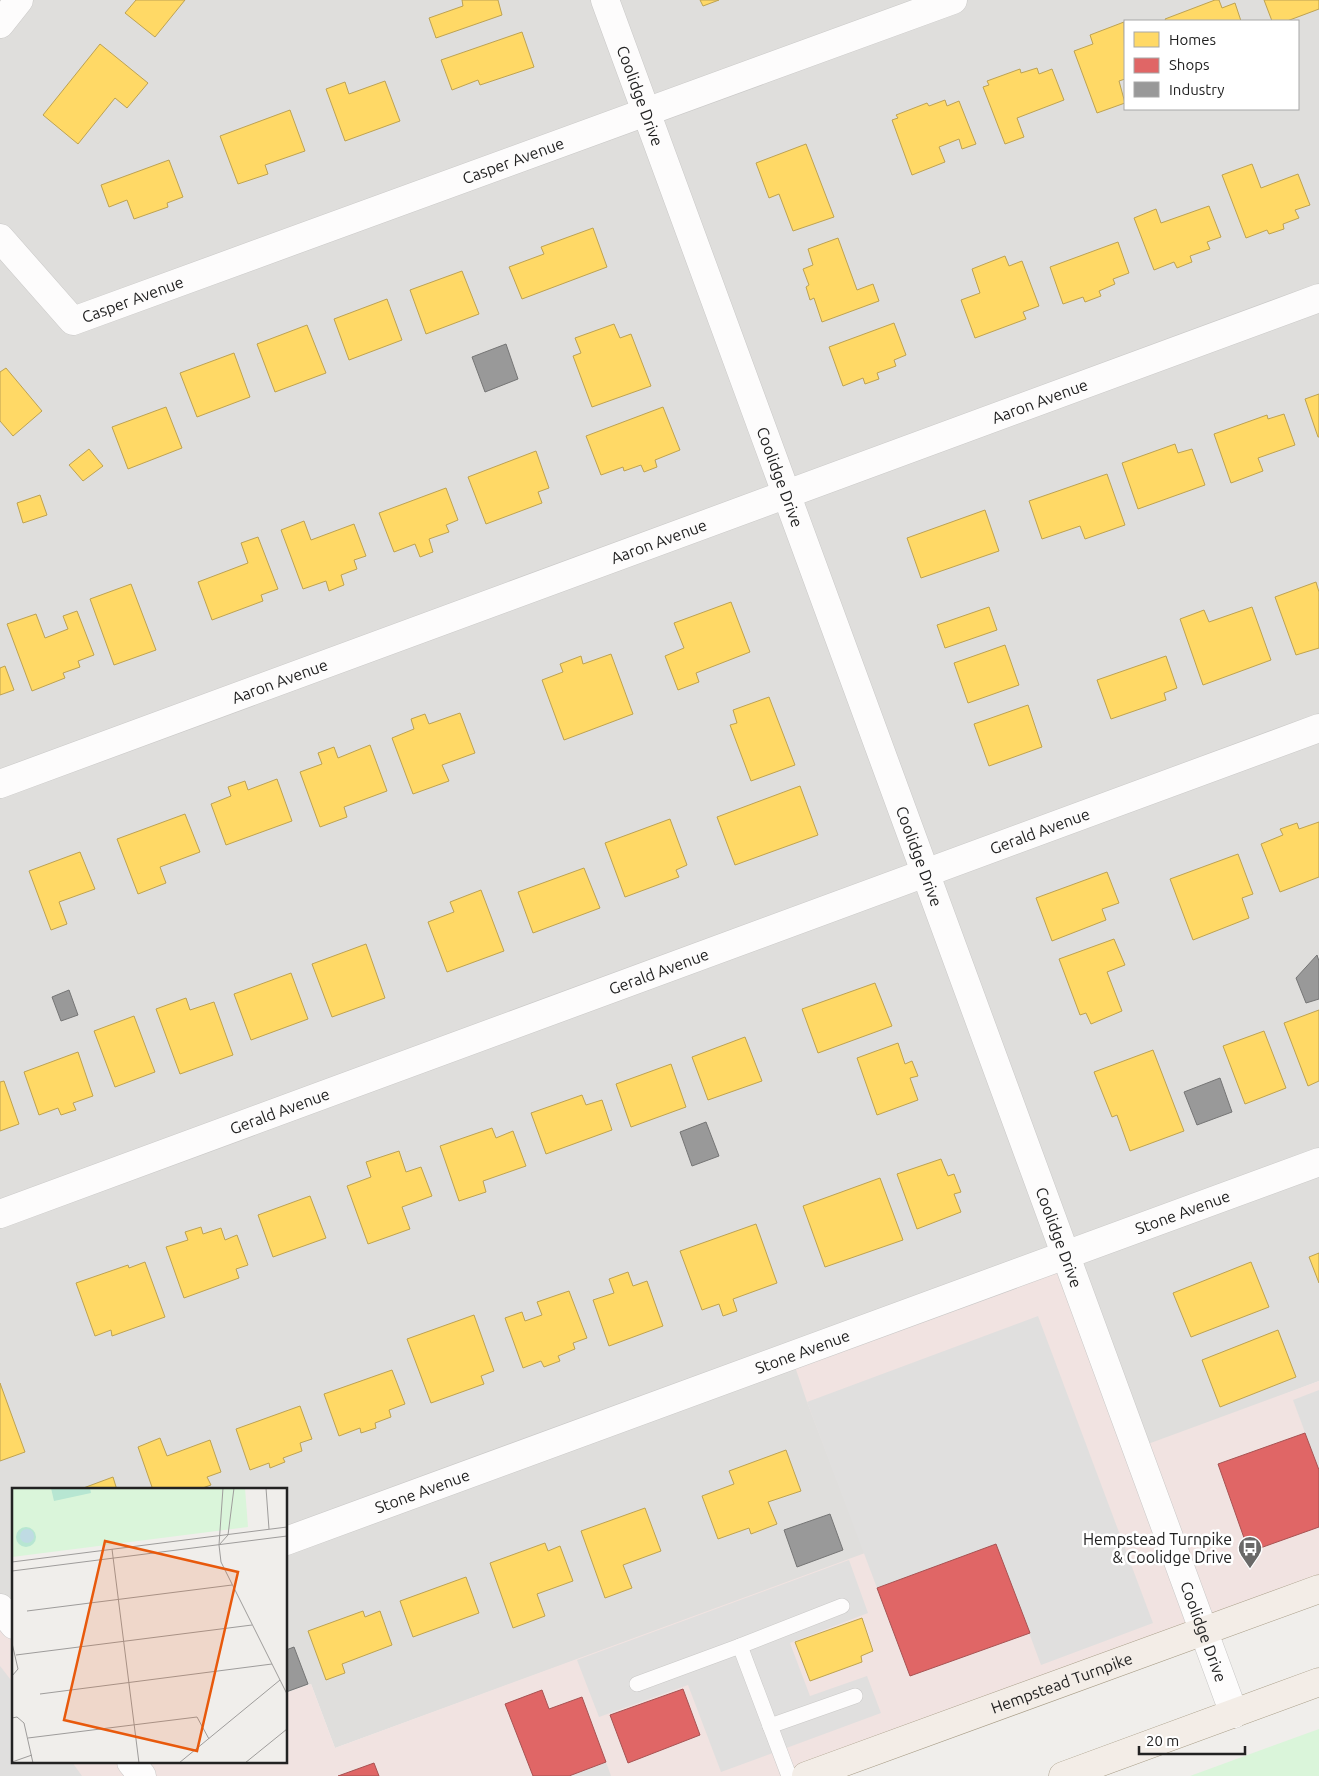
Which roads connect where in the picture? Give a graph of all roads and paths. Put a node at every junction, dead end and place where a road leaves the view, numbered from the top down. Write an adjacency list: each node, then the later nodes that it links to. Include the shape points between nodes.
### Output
1 (19, 0): 4 (street)
2 (605, 0): 5 (street, Coolidge Drive)
3 (953, 0): 5 (street, Casper Avenue)
4 (0, 24)
5 (645, 114): 6 (street, Casper Avenue, via 73,321); 8 (street, Coolidge Drive)
6 (0, 238)
7 (1319, 298): 8 (street, Aaron Avenue)
8 (785, 493): 10 (street, Aaron Avenue); 11 (street, Coolidge Drive)
9 (1319, 728): 11 (street, Gerald Avenue)
10 (0, 784)
11 (925, 874): 13 (street, Gerald Avenue); 14 (street, Coolidge Drive)
12 (1319, 1162): 14 (street, Stone Avenue)
13 (0, 1214)
14 (1066, 1254): 15 (street, Stone Avenue); 20 (street, Coolidge Drive)
15 (288, 1540)
16 (1319, 1589): 20 (main road, Hempstead Turnpike)
17 (842, 1606): 21 (lane)
18 (0, 1608): 19 (street)
19 (12, 1623)
20 (1205, 1631): 25 (street, Coolidge Drive); 30 (main road, Hempstead Turnpike)
21 (740, 1646): 23 (lane); 26 (lane)
22 (1319, 1682): 25 (main road)
23 (637, 1684)
24 (855, 1696): 26 (lane)
25 (1234, 1714): 31 (main road)
26 (770, 1726): 29 (lane)
27 (133, 1764): 28 (street)
28 (142, 1776)
29 (789, 1776)
30 (806, 1776)
31 (1063, 1776)

